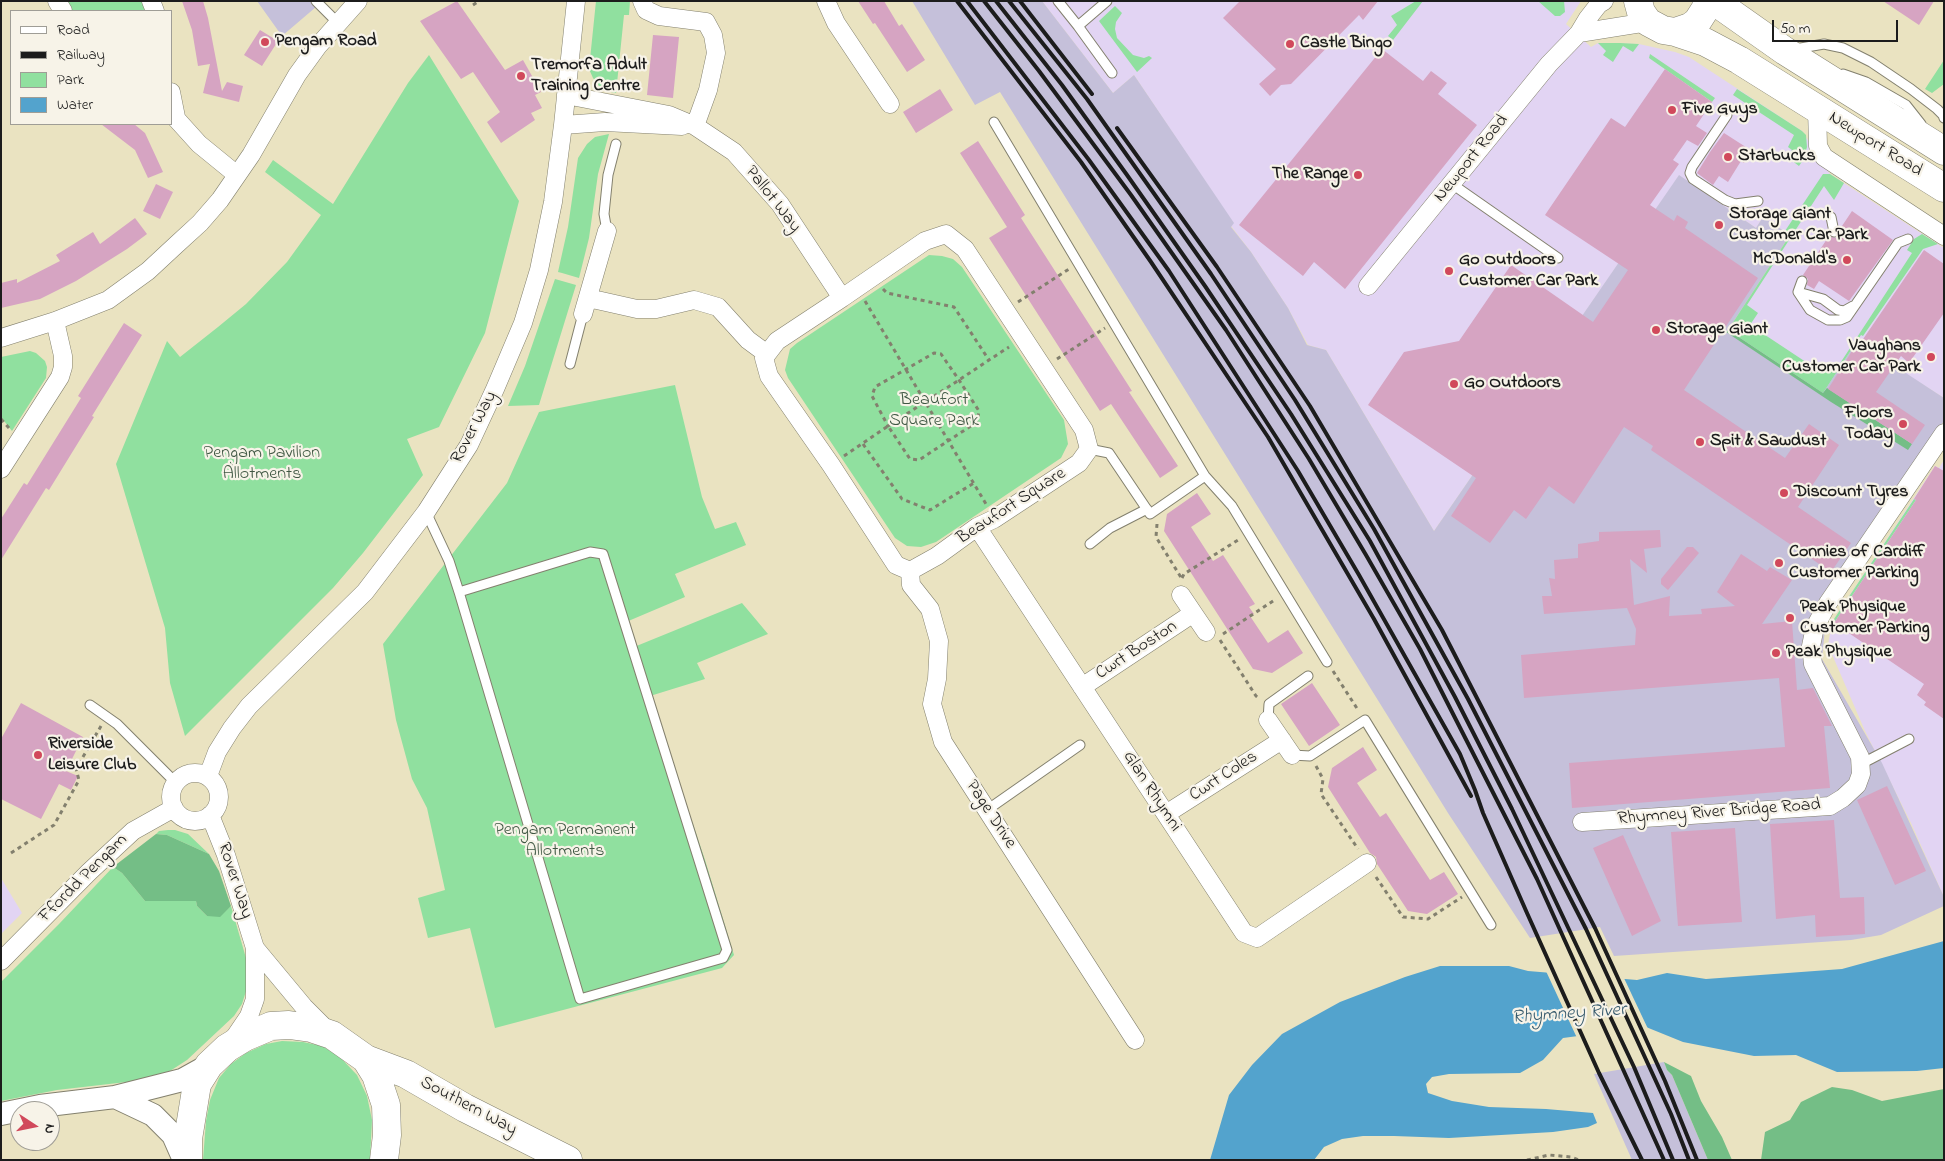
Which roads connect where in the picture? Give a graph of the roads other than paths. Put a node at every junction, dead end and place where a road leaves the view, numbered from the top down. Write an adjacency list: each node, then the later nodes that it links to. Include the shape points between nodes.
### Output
1 (316, 1): 11 (lane)
2 (358, 1): 11 (street)
3 (576, 1): 17 (street, Rover Way)
4 (642, 1): 26 (street, via 652,14 706,22 713,35 716,53 708,90)
5 (826, 1): 19 (street, via 836,23)
6 (1058, 1): 12 (lane)
7 (1107, 1): 12 (lane)
8 (1604, 1): 14 (street, Newport Road)
9 (1712, 5): 13 (main road, via 1690,27); 15 (main road, Newport Road)
10 (1640, 8): 13 (main road, Newport Road, via 1663,30); 14 (street)
11 (338, 22): 29 (street, via 297,75)
12 (1078, 26): 16 (lane)
13 (1675, 32): 20 (main road, Newport Road, via 1705,42 1739,60)
14 (1579, 33): 30 (street, Newport Road, via 1549,64)
15 (1792, 56): 23 (lane, via 1824,44 1842,48 1871,62 1912,89); 28 (main road, Newport Road)
16 (1112, 72)
17 (566, 95): 25 (street, Rover Way); 26 (street, Pallot Way, via 669,115)
18 (172, 100): 21 (street)
19 (890, 104)
20 (1817, 108): 31 (main road, Newport Road); 36 (street, via 1818,146 1824,157)
21 (174, 115): 29 (street, via 186,132)
22 (1727, 115): 32 (lane, via 1690,173 1693,179 1725,200 1735,204)
23 (1944, 118)
24 (994, 122): 53 (lane)
25 (563, 125): 26 (street, via 605,122); 55 (street, Rover Way, via 553,202 539,270 523,323 470,444)
26 (695, 126): 42 (street, Pallot Way, via 734,152 780,204)
27 (616, 144): 34 (lane, via 608,175 604,214)
28 (1942, 147)
29 (238, 175): 45 (street, via 200,223 141,276 108,300)
30 (1452, 184): 38 (lane); 40 (street, Newport Road)
31 (1944, 188)
32 (1758, 201)
33 (1831, 217): 35 (lane)
34 (607, 231): 44 (street)
35 (1834, 232)
36 (1944, 236)
37 (1908, 239): 43 (lane, via 1898,243)
38 (1558, 258)
39 (1802, 281): 41 (lane)
40 (1368, 286)
41 (1798, 292): 43 (lane, via 1823,299 1838,310 1844,311); 43 (lane, via 1810,310 1828,320 1846,317)
42 (838, 293): 47 (street, via 776,341); 51 (street, via 864,295 925,241 946,234 965,249 1084,430)
43 (1855, 305)
44 (586, 306): 47 (street, via 656,309 694,300 718,307 748,340); 48 (lane)
45 (55, 321): 46 (street); 52 (street, via 63,356 60,377)
46 (1, 338)
47 (767, 354): 58 (street, via 764,358 769,376 896,565)
48 (570, 364)
49 (1944, 433): 50 (street)
50 (1938, 445): 72 (street, via 1815,627 1813,664)
51 (1089, 449): 54 (lane, via 1109,453); 56 (street, Beaufort Square, via 1079,463)
52 (1, 469)
53 (1205, 476): 54 (lane); 63 (lane, via 1232,506)
54 (1150, 510): 57 (lane, via 1110,528)
55 (426, 512): 60 (lane); 73 (street, Rover Way, via 365,592 250,706 217,752)
56 (977, 528): 58 (street, Beaufort Square); 65 (street, Glan Rhymni)
57 (1090, 544)
58 (910, 571): 76 (street, Page Drive, via 912,585 930,609 939,642 932,704 943,742)
59 (1182, 587): 61 (street, Cwrt Boston)
60 (460, 592): 60 (lane, via 590,552 603,554 727,950 723,958 580,999)
61 (1192, 614): 62 (street, Cwrt Boston); 65 (street, Cwrt Boston)
62 (1206, 632)
63 (1327, 662)
64 (1308, 676): 67 (lane)
65 (1082, 687): 77 (street, Glan Rhymni)
66 (90, 705): 74 (lane, via 127,733)
67 (1269, 712): 69 (street)
68 (1909, 739): 72 (lane)
69 (1282, 740): 71 (street); 77 (street, Cwrt Coles)
70 (1080, 745): 76 (lane)
71 (1292, 755): 81 (lane, via 1310,756 1365,720)
72 (1861, 764): 79 (street, Rhymney River Bridge Road, via 1857,785 1830,806)
73 (208, 776): 74 (street, via 194,773); 78 (street, via 218,792 218,804)
74 (176, 783): 75 (street, via 172,795)
75 (174, 808): 78 (street, via 190,820); 83 (street, Ffordd Pengam, via 133,831)
76 (987, 810): 85 (street, Page Drive)
77 (1166, 814): 80 (street, Glan Rhymni, via 1244,933 1257,938)
78 (210, 815): 82 (street, Rover Way)
79 (1582, 822)
80 (1367, 863)
81 (1491, 925)
82 (256, 948): 84 (street); 86 (street, via 254,999 249,1016)
83 (1, 961)
84 (332, 1036): 86 (main road, via 311,1028 271,1026 245,1037); 87 (main road)
85 (1135, 1040)
86 (218, 1056): 88 (street, via 182,1080); 91 (main road, via 198,1084 188,1139)
87 (366, 1059): 92 (main road, via 376,1075 386,1106); 93 (main road, Southern Way, via 406,1074)
88 (115, 1097): 89 (street); 90 (street, via 153,1115 173,1135)
89 (1, 1114)
90 (184, 1160)
91 (188, 1160)
92 (384, 1160)
93 (568, 1160)

